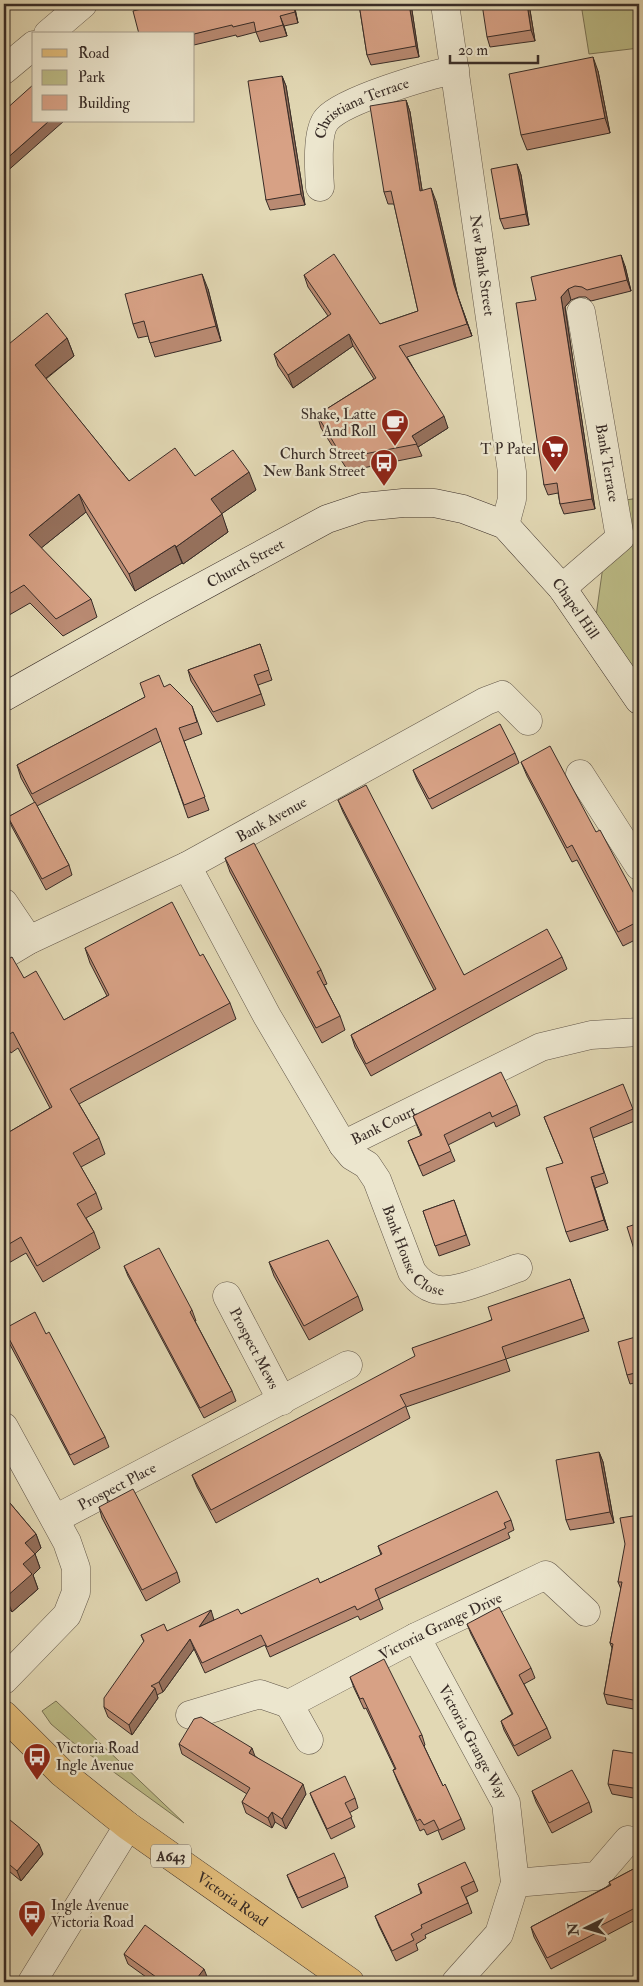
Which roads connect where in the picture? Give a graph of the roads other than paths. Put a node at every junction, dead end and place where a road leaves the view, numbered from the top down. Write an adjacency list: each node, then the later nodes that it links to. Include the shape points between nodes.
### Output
1 (83, 4): 3 (street)
2 (445, 4): 6 (street, New Bank Street)
3 (50, 32)
4 (32, 47): 5 (street)
5 (4, 70)
6 (455, 70): 7 (street, Christiana Terrace, via 433,74 369,96 325,120 319,146); 9 (street, New Bank Street, via 512,472 512,499)
7 (320, 187)
8 (581, 312): 10 (street, Bank Terrace, via 620,538)
9 (504, 525): 10 (street, Chapel Hill); 11 (street, Church Street, via 463,509 434,503 363,507 327,518)
10 (562, 588): 12 (street, Chapel Hill)
11 (4, 697)
12 (639, 700)
13 (528, 721): 15 (street, Bank Avenue, via 502,695 486,701)
14 (580, 774): 16 (street)
15 (187, 866): 18 (street, Bank Avenue); 21 (street, Bank Court, via 267,1016)
16 (639, 866)
17 (4, 903): 18 (street)
18 (29, 940): 19 (street, Bank Avenue)
19 (4, 954)
20 (639, 1032): 21 (street, Bank Court, via 591,1035 542,1047)
21 (343, 1145): 22 (street, Bank House Close, via 352,1156 367,1165 377,1180 412,1272 420,1282 434,1289 451,1290)
22 (518, 1268)
23 (227, 1296): 25 (street, Prospect Mews)
24 (348, 1365): 25 (street, Prospect Place)
25 (282, 1401): 27 (street, Prospect Place)
26 (4, 1427): 27 (street)
27 (56, 1519): 30 (street, via 76,1568 76,1592 67,1615)
28 (586, 1612): 29 (street, Victoria Grange Drive, via 546,1576)
29 (416, 1637): 31 (street, Victoria Grange Drive); 37 (street, Victoria Grange Way, via 506,1803)
30 (4, 1680)
31 (289, 1704): 33 (street, via 260,1694); 34 (street)
32 (4, 1715): 35 (main road, Victoria Road / A643, via 62,1773)
33 (190, 1715)
34 (309, 1740)
35 (128, 1826): 38 (street); 39 (main road, Victoria Road / A643)
36 (628, 1840): 37 (street, via 596,1876)
37 (515, 1883): 40 (street, Victoria Grange Way, via 499,1934)
38 (32, 1982)
39 (350, 1982)
40 (456, 1982)

